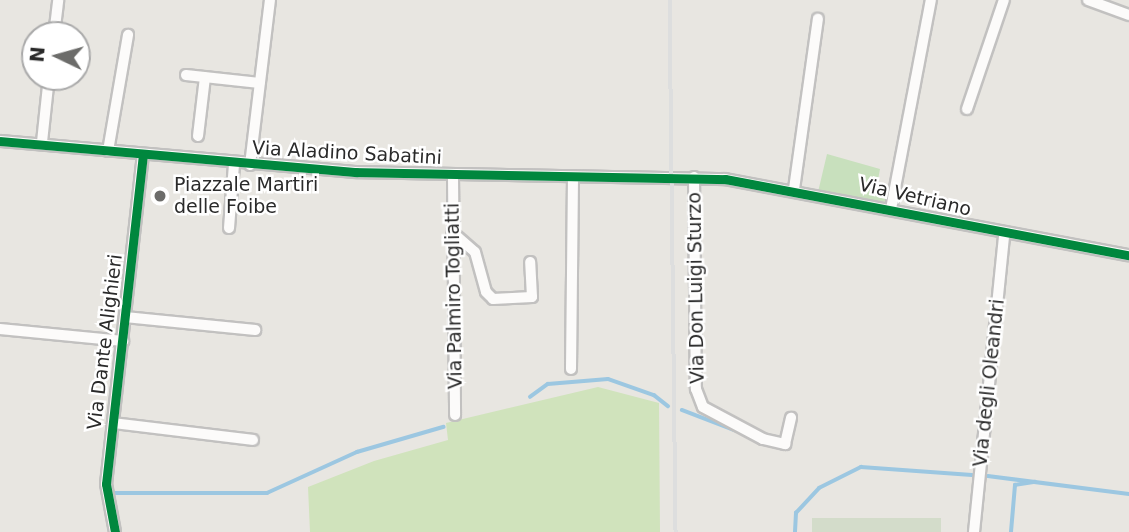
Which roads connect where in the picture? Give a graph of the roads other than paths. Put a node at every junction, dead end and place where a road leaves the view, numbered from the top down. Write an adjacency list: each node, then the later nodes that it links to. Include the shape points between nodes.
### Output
1 (58, 0): 9 (street)
2 (270, 0): 13 (street)
3 (931, 0): 27 (street)
4 (1004, 0): 15 (street)
5 (1088, 0): 6 (street)
6 (1109, 4): 7 (street)
7 (1129, 15)
8 (818, 19): 26 (street)
9 (56, 21)
10 (128, 35): 19 (street)
11 (186, 75): 12 (street)
12 (205, 77): 13 (street); 16 (street)
13 (260, 83): 22 (street)
14 (47, 91): 18 (street)
15 (967, 109)
16 (198, 136)
17 (0, 141): 18 (street, Via Aladino Sabatini)
18 (42, 142): 19 (street, Via Aladino Sabatini)
19 (108, 151): 20 (street, Via Aladino Sabatini)
20 (143, 156): 21 (street, Via Aladino Sabatini); 33 (street, Via Dante Alighieri)
21 (234, 164): 22 (street, Via Aladino Sabatini); 28 (street)
22 (250, 165): 23 (street, Via Aladino Sabatini)
23 (453, 176): 24 (street, Via Aladino Sabatini); 29 (street, Via Palmiro Togliatti)
24 (573, 177): 25 (street, Via Aladino Sabatini); 37 (street)
25 (694, 177): 26 (street, Via Vetriano); 39 (street, Via Don Luigi Sturzo, via 696,389 703,407 763,439 785,444)
26 (794, 189): 27 (street, Via Vetriano)
27 (891, 209): 30 (street, Via Vetriano)
28 (229, 228)
29 (452, 232): 32 (street, via 473,249 486,292 493,299 532,297); 38 (street, Via Palmiro Togliatti)
30 (1004, 235): 31 (street, Via Vetriano); 43 (street, Via degli Oleandri)
31 (1129, 255)
32 (530, 262)
33 (125, 317): 35 (street); 36 (street, Via Dante Alighieri)
34 (0, 329): 36 (street)
35 (255, 330)
36 (123, 341): 40 (street, Via Dante Alighieri)
37 (571, 369)
38 (455, 415)
39 (791, 418)
40 (113, 423): 41 (street); 42 (street, Via Dante Alighieri, via 106,492)
41 (253, 440)
42 (115, 532)
43 (975, 532)

